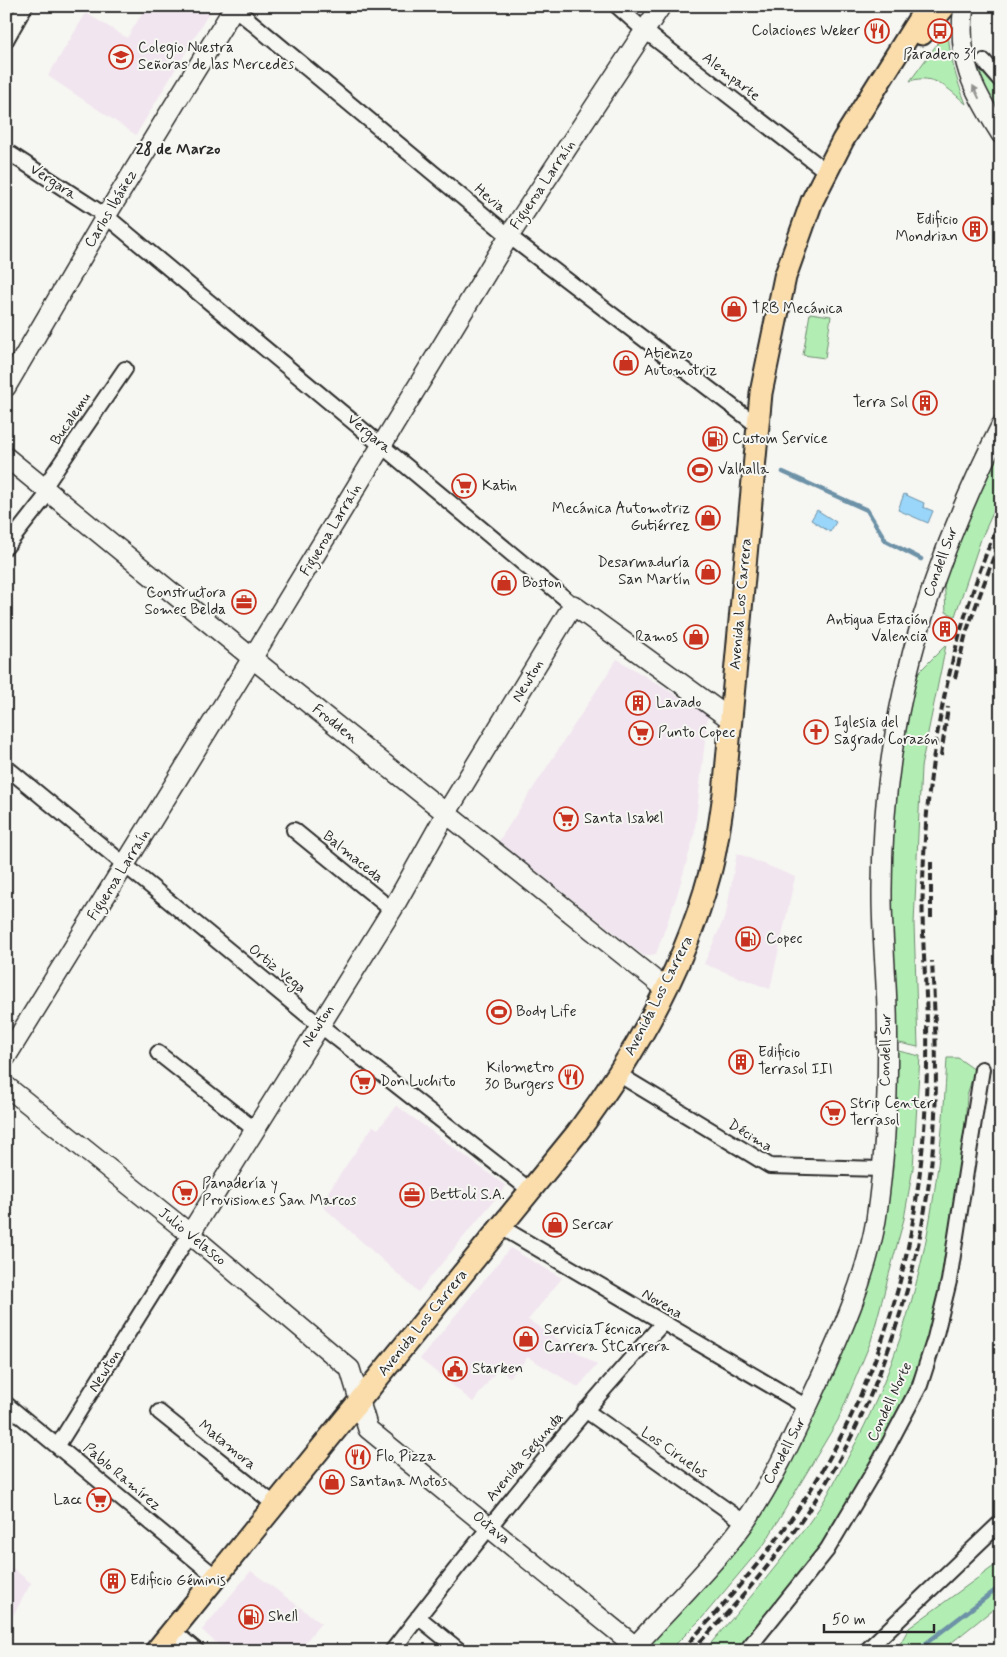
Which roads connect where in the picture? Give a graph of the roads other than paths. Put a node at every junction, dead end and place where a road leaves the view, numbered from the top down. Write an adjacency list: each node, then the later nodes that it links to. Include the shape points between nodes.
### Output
1 (25, 6): 9 (street)
2 (617, 6): 8 (street, Alemparte)
3 (661, 6): 8 (street, Figueroa Larraín)
4 (927, 6): 12 (main road, Avenida Los Carrera)
5 (945, 6): 12 (main road, Avenida Los Carrera)
6 (964, 6): 13 (street, one-way to 6, via 969,78 962,51)
7 (234, 7): 16 (street, Carlos Ibáñez); 17 (street, Hevia)
8 (645, 31): 15 (street, Alemparte); 17 (street, Figueroa Larraín)
9 (6, 40)
10 (984, 60): 11 (street)
11 (1001, 81)
12 (876, 87): 15 (main road, Avenida Los Carrera)
13 (1001, 134)
14 (6, 151): 16 (street, Vergara)
15 (827, 172): 20 (main road, Avenida Los Carrera, via 812,201 785,276 765,364)
16 (106, 216): 19 (street, Carlos Ibáñez); 22 (street, Vergara)
17 (509, 236): 20 (street, Hevia); 22 (street, Figueroa Larraín)
18 (125, 369): 24 (street, Bucalemu)
19 (6, 387)
20 (758, 426): 28 (main road, Avenida Los Carrera)
21 (1001, 426): 42 (street, Condell Sur, via 942,553 912,652 894,732 883,853 887,1036)
22 (383, 445): 26 (street, Vergara); 27 (street, Figueroa Larraín)
23 (6, 457): 24 (street, Frodden)
24 (48, 489): 25 (street, Bucalemu); 27 (street, Frodden)
25 (6, 547)
26 (573, 605): 28 (street, Vergara); 30 (street, Newton)
27 (252, 658): 30 (street, Frodden); 32 (street, Figueroa Larraín)
28 (730, 719): 34 (main road, Avenida Los Carrera, via 724,794 711,872 691,935)
29 (6, 767): 32 (street, Ortiz Vega)
30 (447, 812): 33 (street, Newton); 34 (street, Frodden)
31 (294, 830): 33 (street, Balmaceda)
32 (124, 866): 35 (street, Ortiz Vega); 37 (street, Figueroa Larraín)
33 (392, 910): 35 (street, Newton)
34 (666, 989): 39 (main road, Avenida Los Carrera)
35 (319, 1024): 41 (street, Newton); 43 (street, Ortiz Vega)
36 (158, 1053): 41 (street)
37 (6, 1057)
38 (982, 1069): 65 (street, Condell Norte, via 949,1281 920,1385 827,1550)
39 (618, 1074): 42 (street, Décima, via 770,1166); 43 (main road, Avenida Los Carrera, via 595,1110)
40 (6, 1086): 45 (street, Julio Velasco)
41 (254, 1129): 45 (street, Newton)
42 (881, 1169): 49 (street, Condell Sur, via 875,1222 862,1277)
43 (531, 1191): 44 (main road, Avenida Los Carrera)
44 (501, 1227): 46 (street, Novena); 47 (main road, Avenida Los Carrera)
45 (190, 1234): 47 (street, Julio Velasco, via 350,1370); 52 (street, Newton)
46 (664, 1323): 49 (street, Novena); 50 (street, Avenida Segunda)
47 (360, 1401): 53 (main road, Avenida Los Carrera); 56 (street, Octava, via 368,1429)
48 (6, 1404): 52 (street, Pablo Ramírez)
49 (807, 1407): 54 (street, Condell Sur, via 777,1469)
50 (585, 1410): 54 (street, Los Ciruelos); 56 (street, Avenida Segunda)
51 (159, 1412): 53 (street, Matamora)
52 (58, 1445): 57 (street, Pablo Ramírez)
53 (274, 1504): 57 (main road, Avenida Los Carrera)
54 (744, 1522): 60 (street, Condell Sur, via 693,1584)
55 (1001, 1522): 66 (street)
56 (488, 1526): 58 (street, Avenida Segunda); 60 (street, Octava)
57 (216, 1577): 59 (main road, Avenida Los Carrera)
58 (418, 1617): 63 (street, Avenida Segunda); 64 (street)
59 (173, 1631): 61 (main road, Avenida Los Carrera); 62 (street)
60 (633, 1648)
61 (156, 1651)
62 (197, 1651)
63 (392, 1651)
64 (460, 1651)
65 (746, 1651)
66 (866, 1651)

